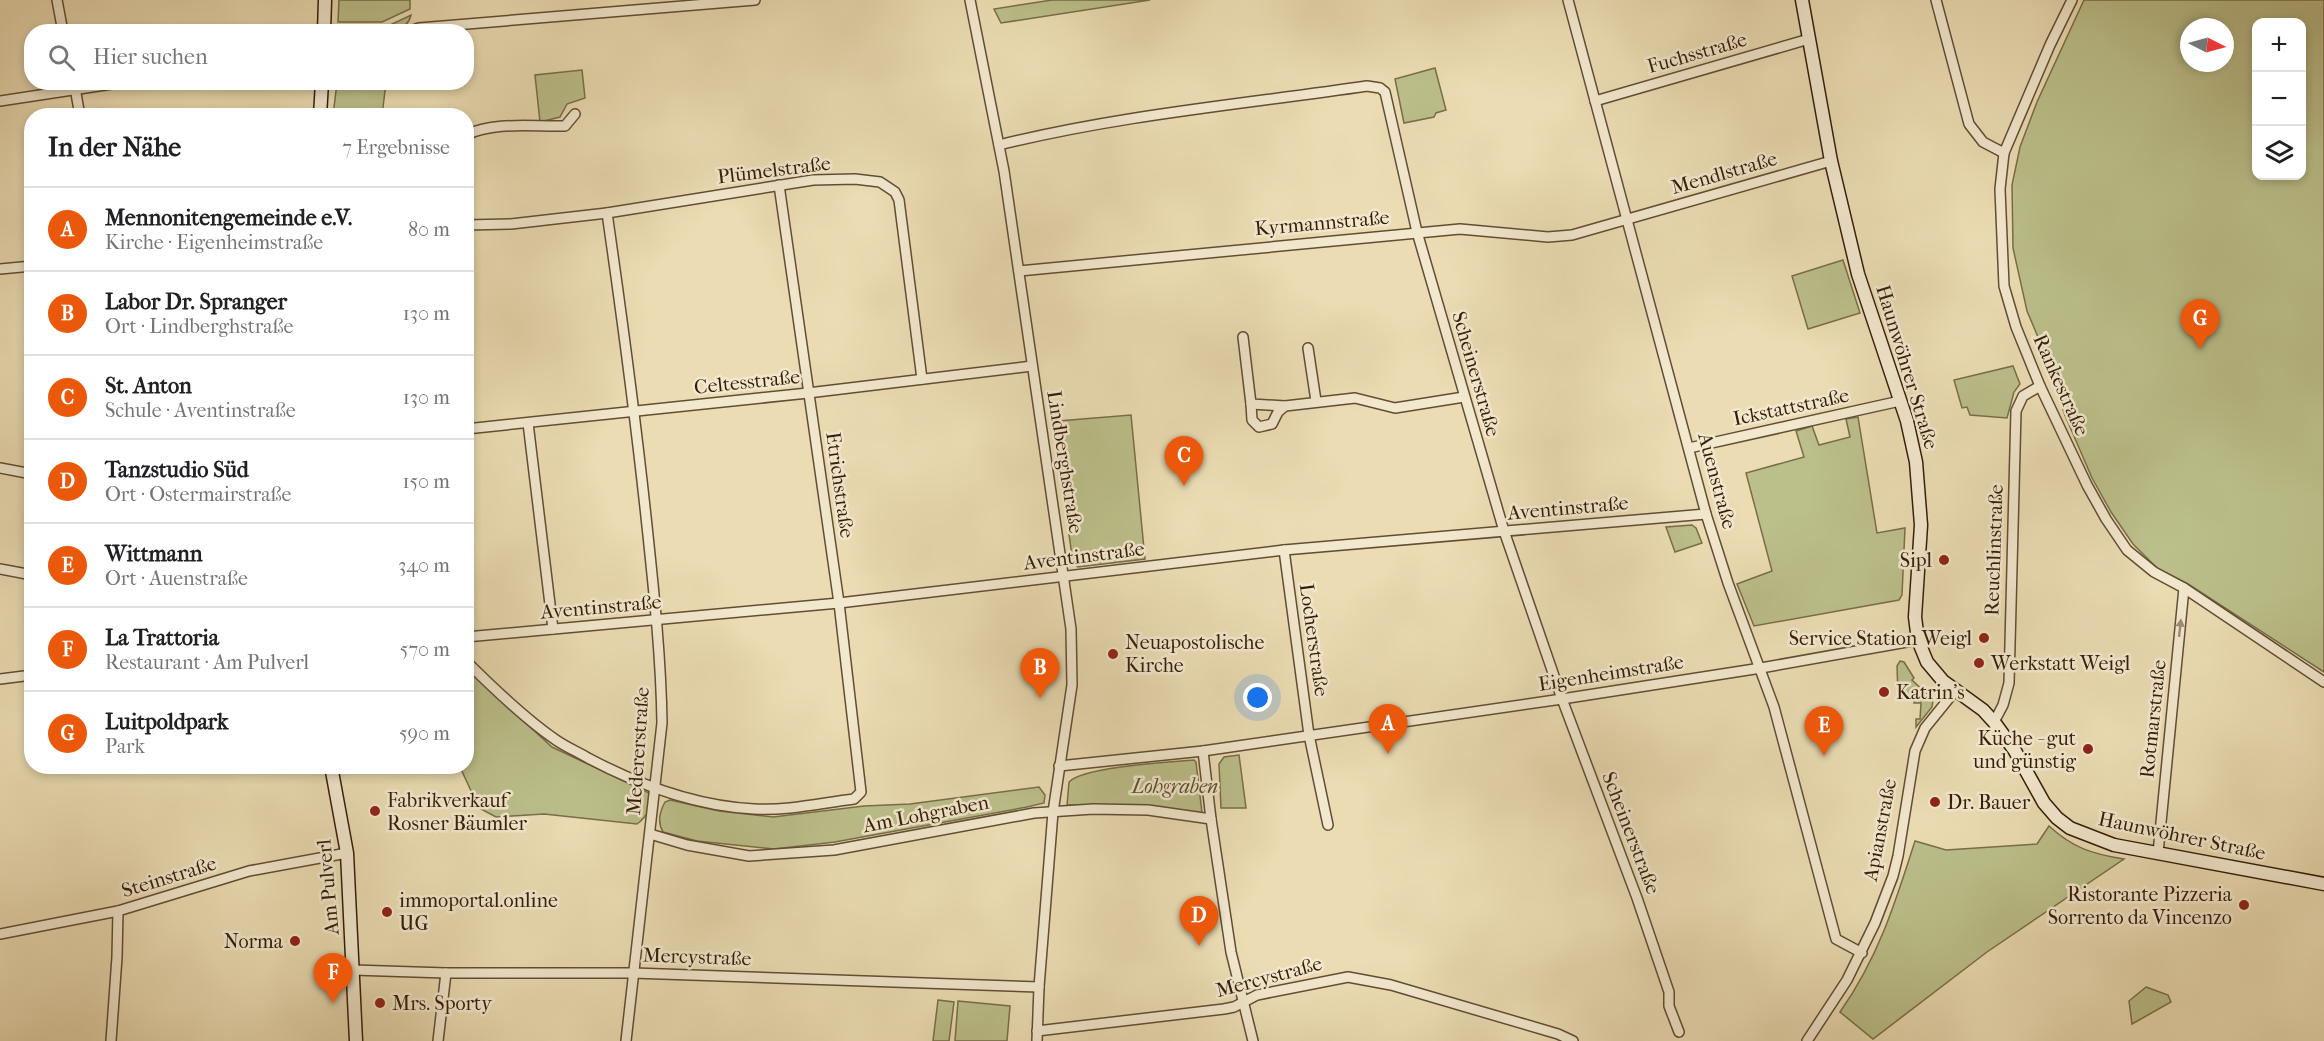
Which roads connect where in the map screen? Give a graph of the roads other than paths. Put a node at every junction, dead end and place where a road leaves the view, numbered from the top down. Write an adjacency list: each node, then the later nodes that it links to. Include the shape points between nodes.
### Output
1 (57, 0): 9 (street)
2 (325, 0): 10 (street)
3 (755, 0): 11 (street)
4 (970, 0): 22 (street, Lindberghstraße)
5 (1568, 0): 17 (street, Auenstraße)
6 (1802, 0): 12 (street, Haunwöhrer Straße)
7 (1936, 0): 23 (street, via 1969,124 1983,142)
8 (2072, 0): 23 (street, Rankestraße)
9 (62, 24)
10 (324, 24)
11 (471, 24)
12 (1809, 39): 17 (street, Fuchsstraße); 24 (street, Haunwöhrer Straße)
13 (55, 90): 16 (street)
14 (76, 90): 18 (street)
15 (322, 90): 19 (street)
16 (0, 101)
17 (1595, 101): 27 (street, Auenstraße)
18 (79, 108)
19 (320, 108)
20 (575, 114): 21 (street, via 565,126)
21 (474, 131)
22 (999, 145): 29 (street, Scheinerstraße, via 1099,123 1374,86 1385,92 1388,100); 32 (street, Lindberghstraße)
23 (2004, 153): 37 (street, Rankestraße, via 2000,189 2004,286)
24 (1831, 161): 27 (street, Mendlstraße); 41 (street, Haunwöhrer Straße, via 1858,274)
25 (779, 185): 26 (street, Plümelstraße); 36 (street, Plümelstraße, via 855,179 880,182 895,192 901,210); 38 (street, Etrichstraße)
26 (607, 213): 28 (street, Plümelstraße); 44 (street, Medererstraße)
27 (1627, 220): 29 (street, Kyrmannstraße, via 1572,235 1548,237 1460,229); 47 (street, Auenstraße)
28 (474, 225)
29 (1417, 232): 32 (street, Kyrmannstraße); 39 (street, Scheinerstraße)
30 (24, 267): 31 (street)
31 (0, 269)
32 (1019, 271): 35 (street, Lindberghstraße)
33 (1243, 338): 42 (street)
34 (1308, 348): 40 (street)
35 (1032, 366): 36 (street, Celtesstraße); 55 (street, Lindberghstraße)
36 (922, 379): 38 (street, Celtesstraße)
37 (2040, 386): 56 (street, Rankestraße, via 2087,485 2127,550 2154,572); 69 (street, Reuchlinstraße, via 2023,396 2016,411 2009,683)
38 (808, 393): 44 (street, Celtesstraße); 57 (street, Etrichstraße)
39 (1464, 397): 40 (street, via 1395,408 1355,398); 51 (street, Scheinerstraße)
40 (1316, 401): 43 (street)
41 (1900, 401): 47 (street, Ickstattstraße); 61 (street, Haunwöhrer Straße, via 1916,462 1920,502 1915,616)
42 (1251, 404): 43 (street); 43 (street, via 1252,420 1263,428 1272,424)
43 (1285, 406)
44 (635, 412): 45 (street, Celtesstraße); 58 (street, Medererstraße)
45 (528, 423): 46 (street, Celtesstraße); 59 (street)
46 (474, 428)
47 (1689, 448): 50 (street, Auenstraße)
48 (0, 468): 49 (street)
49 (24, 472)
50 (1706, 514): 51 (street, Aventinstraße); 62 (street, Auenstraße)
51 (1504, 531): 52 (street, Aventinstraße); 68 (street, Scheinerstraße)
52 (1284, 550): 55 (street, Aventinstraße); 70 (street, Locherstraße)
53 (0, 569): 54 (street)
54 (24, 574)
55 (1065, 577): 57 (street, Aventinstraße); 72 (street, Lindberghstraße, via 1072,672)
56 (2184, 588): 66 (street, Rankestraße); 81 (street, Rotmarstraße, one-way to 56)
57 (839, 603): 58 (street, Aventinstraße); 75 (street, Etrichstraße)
58 (657, 620): 59 (street, Aventinstraße); 74 (street, Medererstraße, via 662,723)
59 (553, 629): 60 (street, Aventinstraße)
60 (474, 636)
61 (1918, 640): 62 (street, Eigenheimstraße); 67 (street, Haunwöhrer Straße, via 1932,670)
62 (1761, 668): 68 (street, Eigenheimstraße); 85 (street, Auenstraße, via 1836,939)
63 (474, 669): 74 (street, Am Lohgraben, via 557,741)
64 (24, 676): 65 (street)
65 (0, 679)
66 (2324, 682)
67 (1955, 691): 69 (street, Haunwöhrer Straße); 85 (street, Apianstraße, via 1925,728 1915,751 1893,876)
68 (1562, 699): 70 (street, Eigenheimstraße); 91 (street, Scheinerstraße, via 1637,898)
69 (1994, 722): 81 (street, Haunwöhrer Straße, via 2044,803 2063,824 2103,842)
70 (1309, 735): 71 (street); 78 (street)
71 (1203, 751): 72 (street); 77 (street)
72 (1059, 766): 76 (street, Lindberghstraße)
73 (332, 774): 80 (street, Am Pulverl)
74 (655, 790): 75 (street, Am Lohgraben, via 753,809 854,799); 79 (street, Medererstraße)
75 (861, 792)
76 (1053, 812): 77 (street, Am Lohgraben, via 1148,810); 79 (street, Am Lohgraben, via 792,855 749,856); 89 (street, Lindberghstraße)
77 (1210, 819): 90 (street, via 1232,959)
78 (1328, 825)
79 (650, 834): 88 (street, Medererstraße)
80 (347, 853): 83 (street, Steinstraße, via 249,872); 86 (street, Am Pulverl)
81 (2158, 853): 82 (street, Haunwöhrer Straße)
82 (2324, 884)
83 (118, 911): 84 (street, Steinstraße); 93 (street)
84 (0, 934)
85 (1862, 953): 99 (street, Apianstraße)
86 (354, 970): 87 (street, Mercystraße); 94 (street, Am Pulverl)
87 (446, 973): 88 (street, Mercystraße); 95 (street)
88 (633, 973): 89 (street, Mercystraße); 96 (street, Medererstraße)
89 (1038, 987): 92 (street, Lindberghstraße)
90 (1243, 1002): 92 (street, Mercystraße, via 1224,1009); 97 (street); 98 (street, Mercystraße, via 1257,995 1348,976)
91 (1679, 1032)
92 (1037, 1036)
93 (111, 1041)
94 (356, 1041)
95 (438, 1041)
96 (626, 1041)
97 (1253, 1041)
98 (1574, 1041)
99 (1807, 1041)

